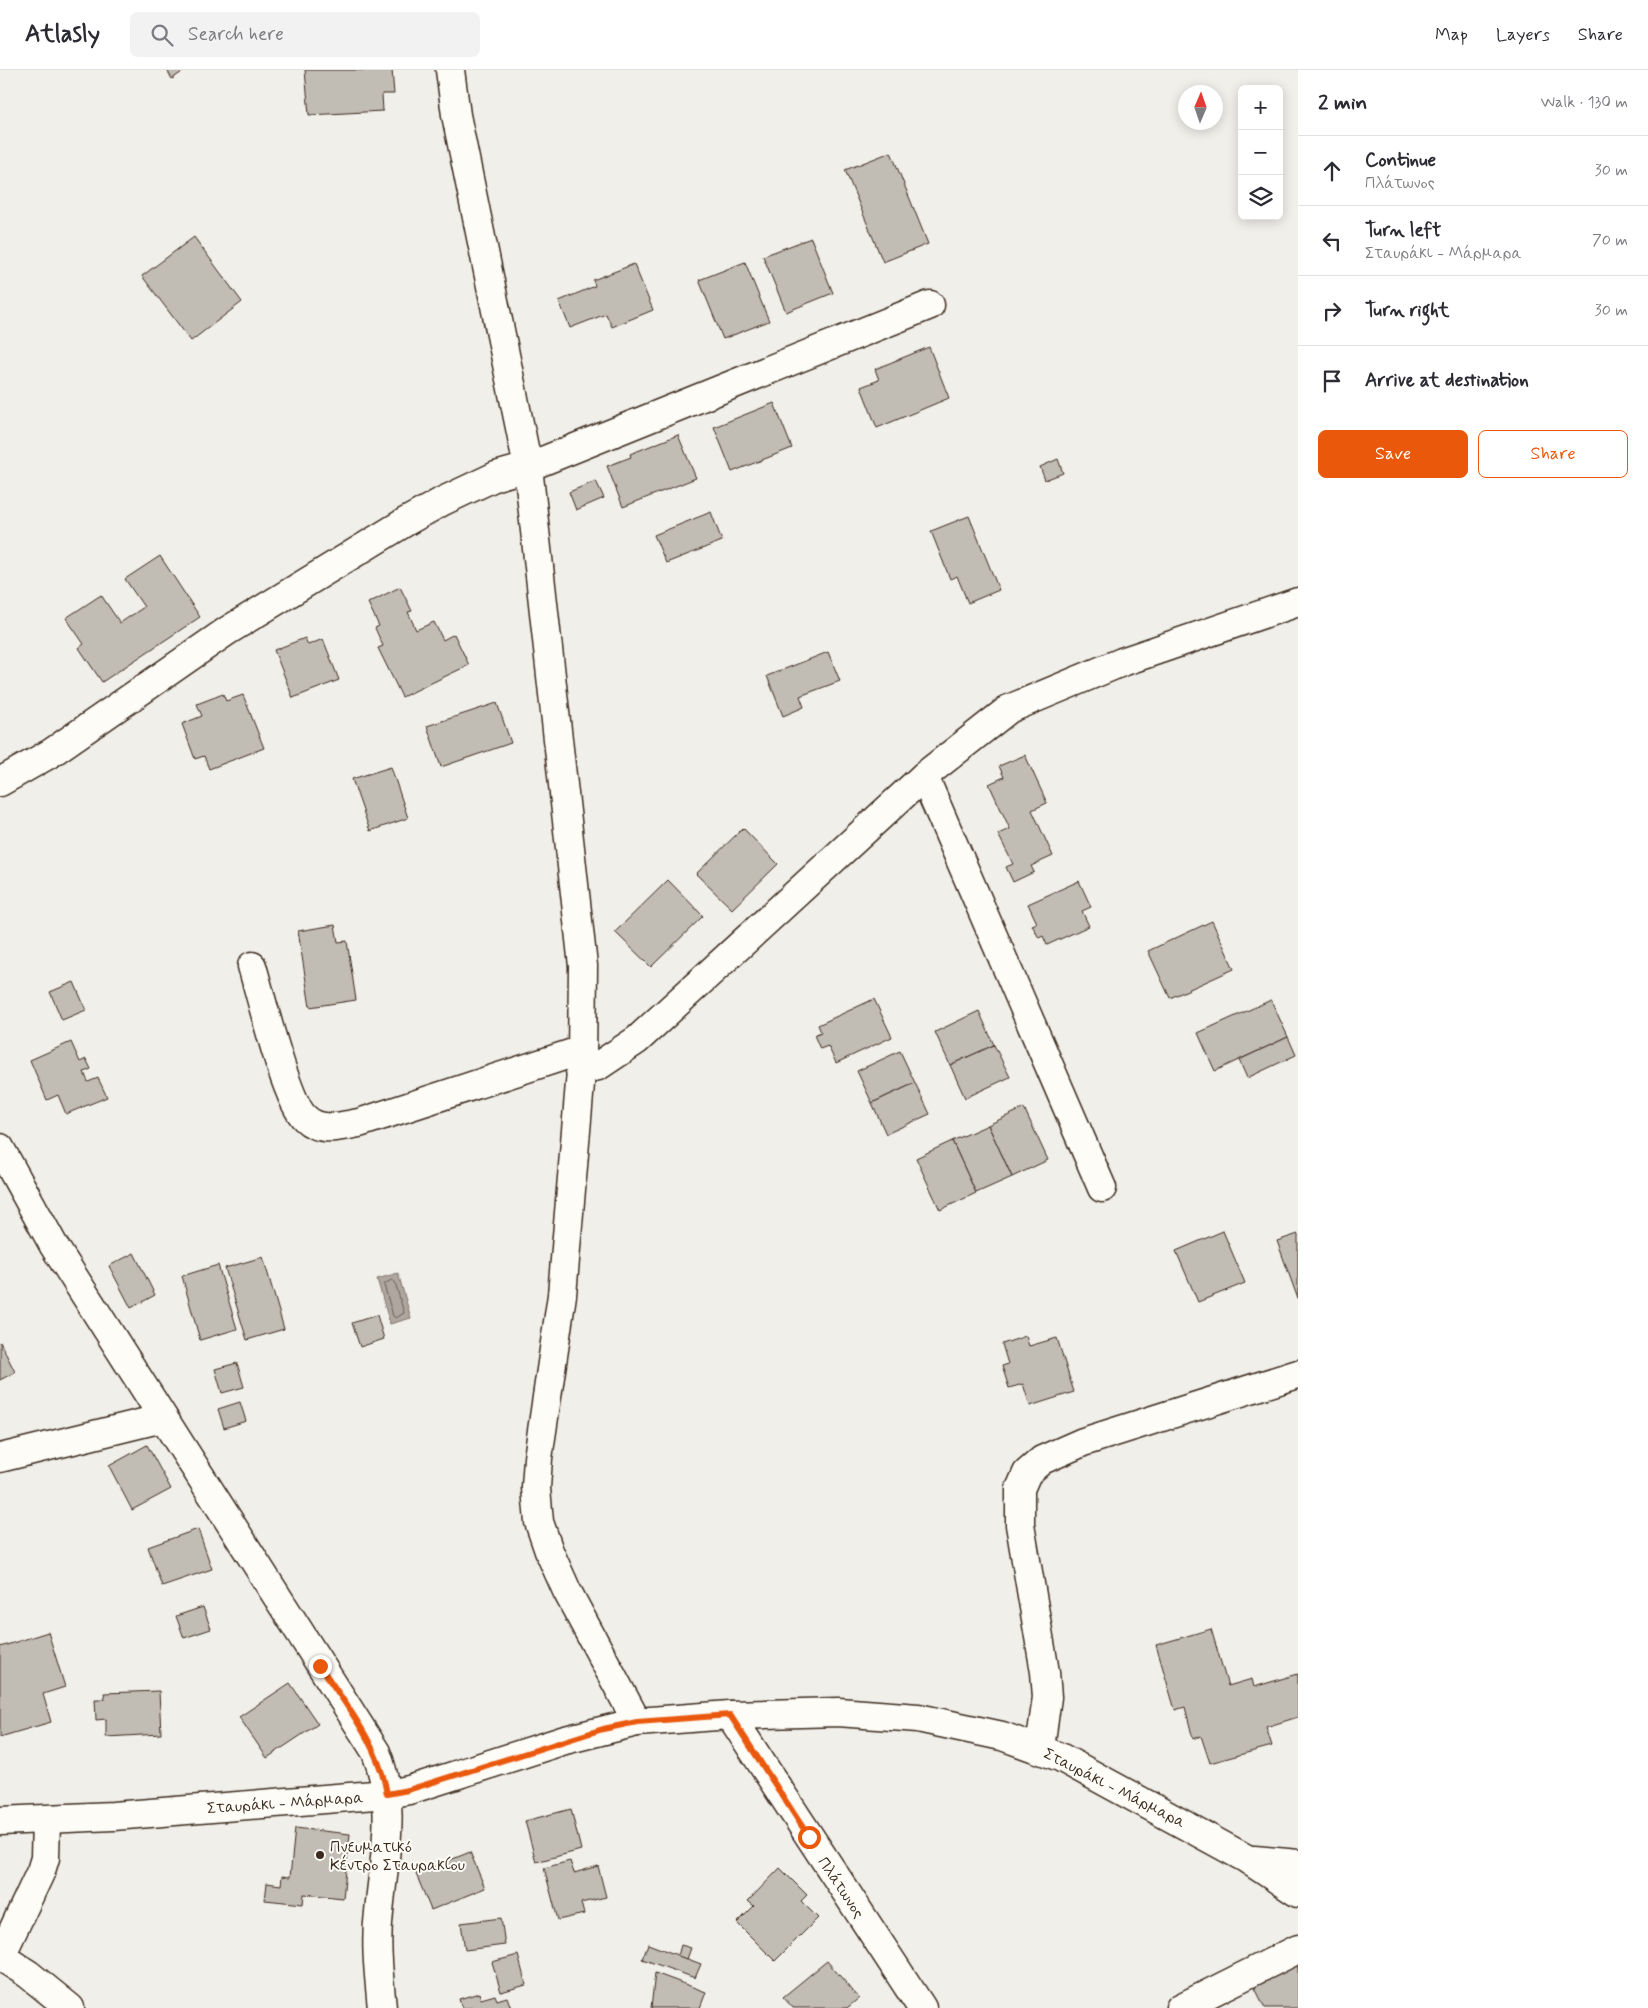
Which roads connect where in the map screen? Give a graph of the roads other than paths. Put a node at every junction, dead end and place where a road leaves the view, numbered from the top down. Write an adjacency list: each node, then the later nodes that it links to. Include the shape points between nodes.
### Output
1 (450, 70): 3 (street, via 456,115)
2 (930, 305): 3 (street)
3 (528, 467): 6 (street, via 496,476 407,521 227,631 51,753); 8 (street, via 578,910 583,966)
4 (1298, 602): 5 (street, via 1122,662 1009,709)
5 (924, 776): 8 (street, via 637,1040 598,1066); 10 (street)
6 (0, 782)
7 (252, 966): 8 (street, via 291,1096 305,1118 327,1129 359,1123)
8 (581, 1060): 15 (street, via 562,1295 538,1458 538,1514 546,1544 559,1573)
9 (0, 1148): 12 (street, via 54,1246)
10 (1102, 1188)
11 (1298, 1374): 16 (street, via 1083,1442 1042,1460 1027,1473 1020,1489 1020,1525 1045,1672 1047,1697)
12 (163, 1418): 13 (street); 17 (street, via 376,1752 384,1772)
13 (0, 1458)
14 (730, 1715): 15 (street, Σταυράκι - Μάρμαρα); 16 (street, Σταυράκι - Μάρμαρα, via 838,1712 918,1718); 27 (street, Πλάτωνος)
15 (637, 1722): 17 (street, Σταυράκι - Μάρμαρα, via 564,1740)
16 (1040, 1748): 20 (street, Σταυράκι - Μάρμαρα, via 1093,1773)
17 (387, 1794): 19 (street, Σταυράκι - Μάρμαρα); 26 (street, via 387,1853 377,1939)
18 (0, 1821): 19 (street, Σταυράκι - Μάρμαρα)
19 (46, 1821): 24 (street, via 45,1858 41,1871)
20 (1247, 1858): 21 (street); 22 (street)
21 (1298, 1864)
22 (1298, 1893)
23 (1298, 1949): 28 (street)
24 (0, 1957): 25 (street, via 28,1974)
25 (70, 2008)
26 (382, 2008)
27 (922, 2008)
28 (1180, 2008)

